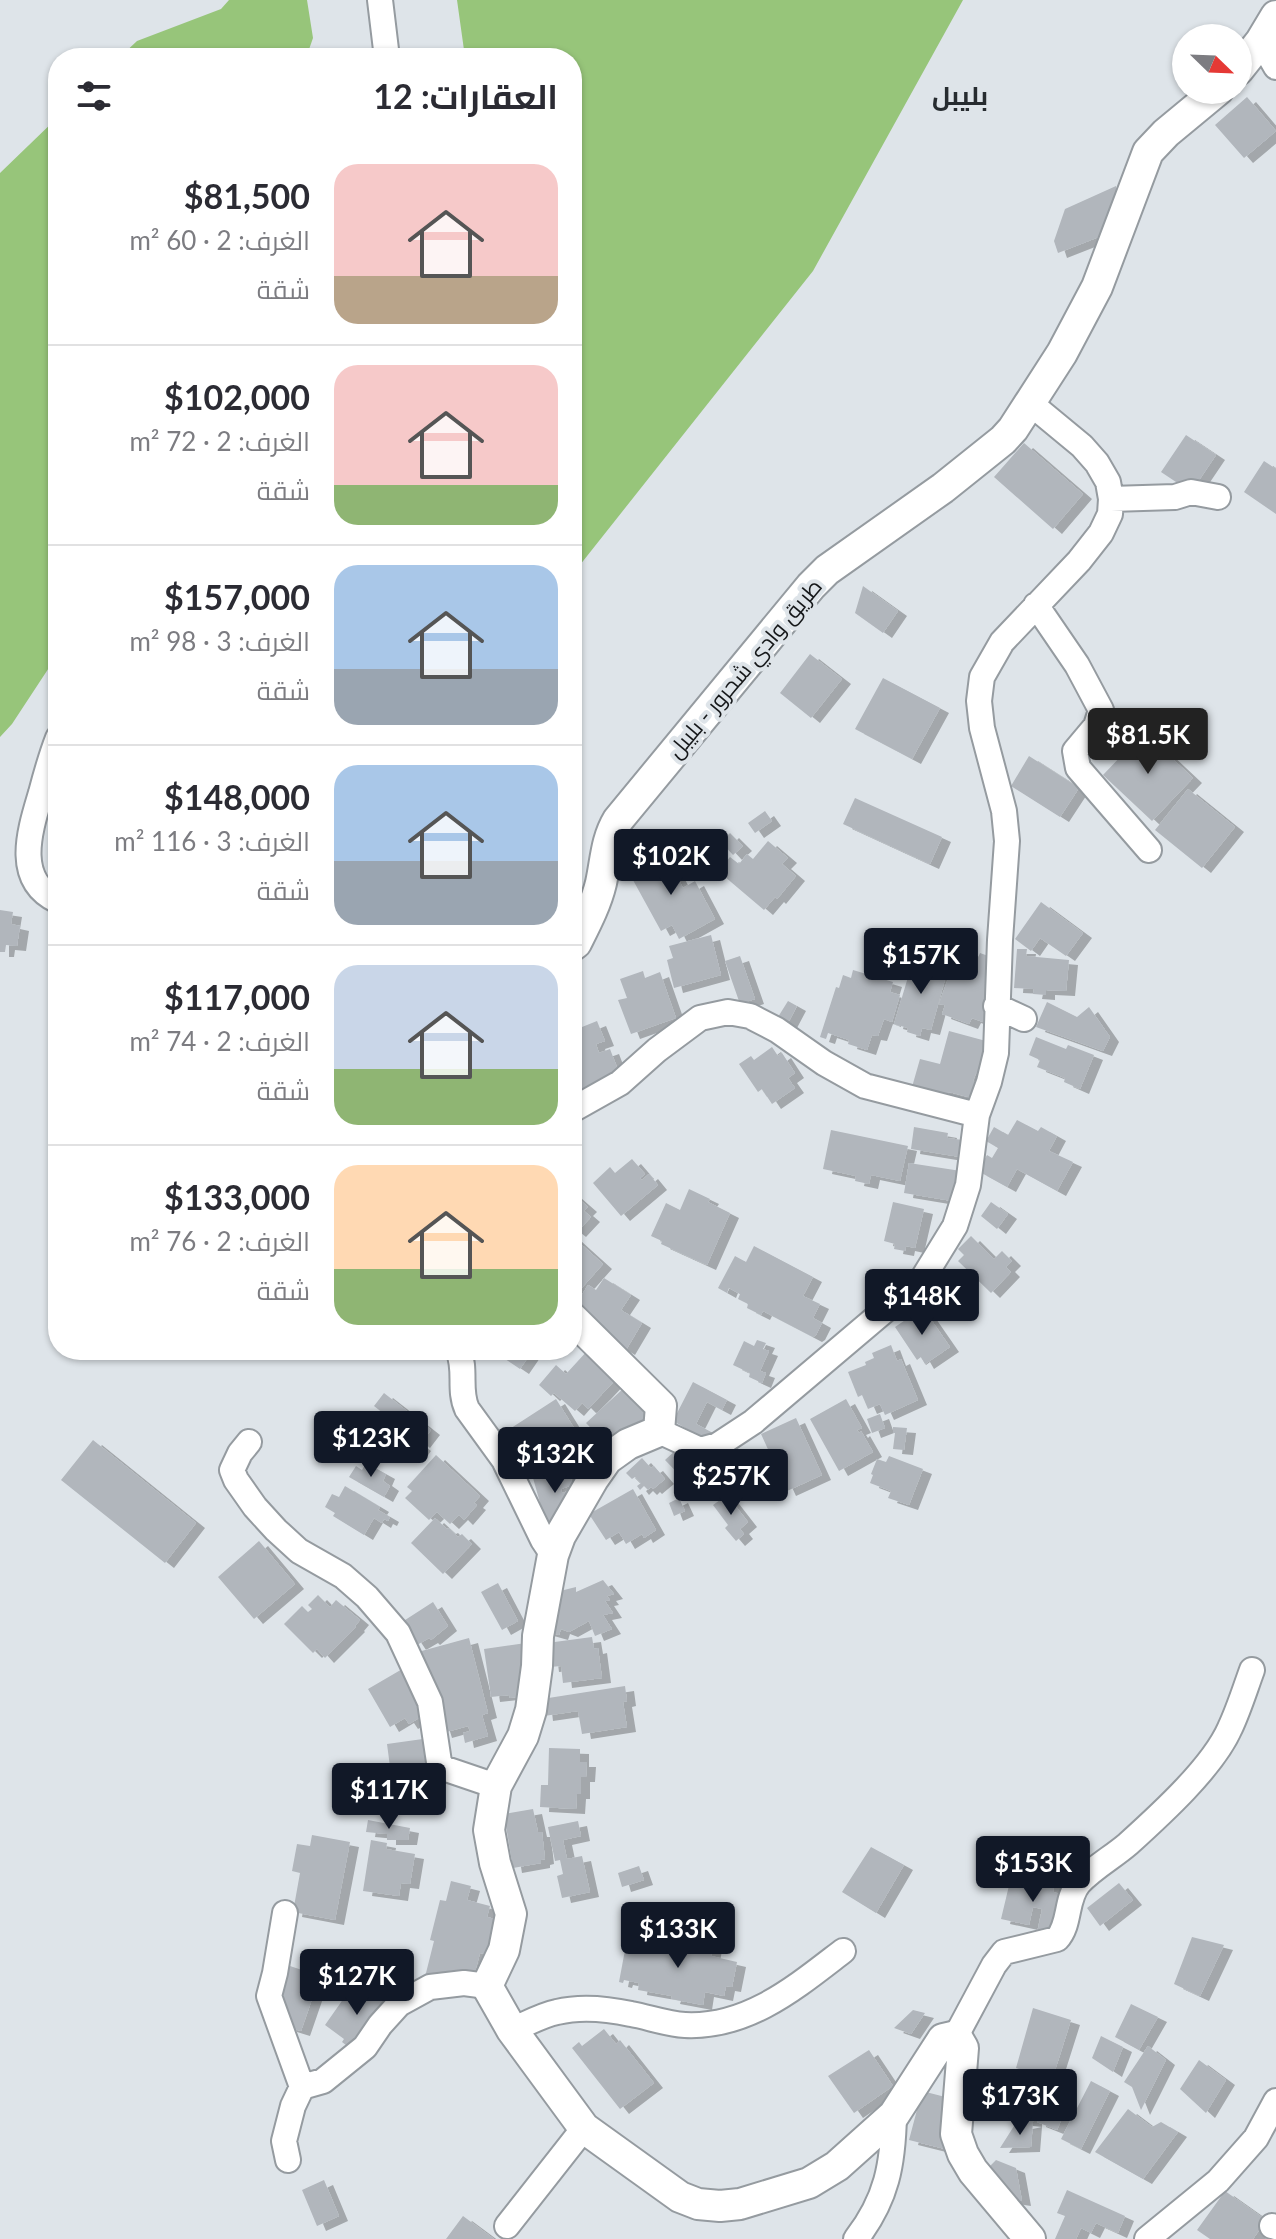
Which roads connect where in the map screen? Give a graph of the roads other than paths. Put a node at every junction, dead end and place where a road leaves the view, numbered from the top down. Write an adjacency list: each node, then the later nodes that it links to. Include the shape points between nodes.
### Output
1 (380, 0): 3 (street)
2 (1269, 28): 4 (street); 5 (street)
3 (386, 48)
4 (1252, 51)
5 (1276, 67)
6 (1201, 104): 7 (street, طريق وادي شحرور - بليبل, via 1148,152 1097,287)
7 (1030, 403): 9 (street, via 1097,463); 14 (street, طريق وادي شحرور - بليبل, via 1003,440 811,586 618,820 594,907)
8 (1218, 497): 9 (street, via 1191,492)
9 (1111, 499): 10 (street, via 1101,533)
10 (1036, 605): 12 (street, via 1101,710 1096,726 1075,751 1078,768); 15 (street, via 992,658 982,677 979,701 1007,841)
11 (48, 771): 13 (street, via 28,846 29,866)
12 (1149, 850)
13 (48, 896)
14 (582, 931)
15 (996, 1006): 16 (street); 18 (street, via 996,1053)
16 (1024, 1019)
17 (582, 1104): 18 (street, via 620,1083 700,1018 728,1012 763,1023 865,1086)
18 (977, 1115): 21 (street, via 968,1185 955,1226 923,1278 753,1422 718,1445 700,1450)
19 (582, 1328): 21 (street, via 661,1406)
20 (461, 1360): 23 (street, via 467,1409 504,1460)
21 (659, 1431): 23 (street, via 607,1459)
22 (249, 1442): 25 (street, via 232,1470 255,1507 299,1551 367,1597 398,1633 430,1702 443,1768)
23 (553, 1555): 25 (street, via 531,1710)
24 (1252, 1670): 30 (street, via 1230,1730 1182,1793 1079,1883 1057,1939 1004,1952)
25 (496, 1786): 28 (street, via 489,1830 511,1914 504,1950)
26 (285, 1913): 31 (street, via 269,1996)
27 (843, 1951): 29 (street, via 767,2006 738,2018 683,2025 585,2009 557,2012)
28 (487, 1986): 29 (street); 31 (street, via 430,1987 399,2004 365,2047 323,2081)
29 (512, 2030): 34 (street)
30 (956, 2036): 33 (street, via 943,2039); 38 (street, via 963,2048 956,2134 963,2154)
31 (302, 2087): 35 (street, via 284,2141)
32 (1276, 2101): 39 (street, via 1256,2138 1218,2181)
33 (894, 2115): 34 (street, via 837,2166 809,2183 720,2206 680,2197); 37 (street, via 889,2176)
34 (584, 2128): 36 (street)
35 (288, 2160)
36 (507, 2226)
37 (856, 2239)
38 (1030, 2239)
39 (1147, 2239)

